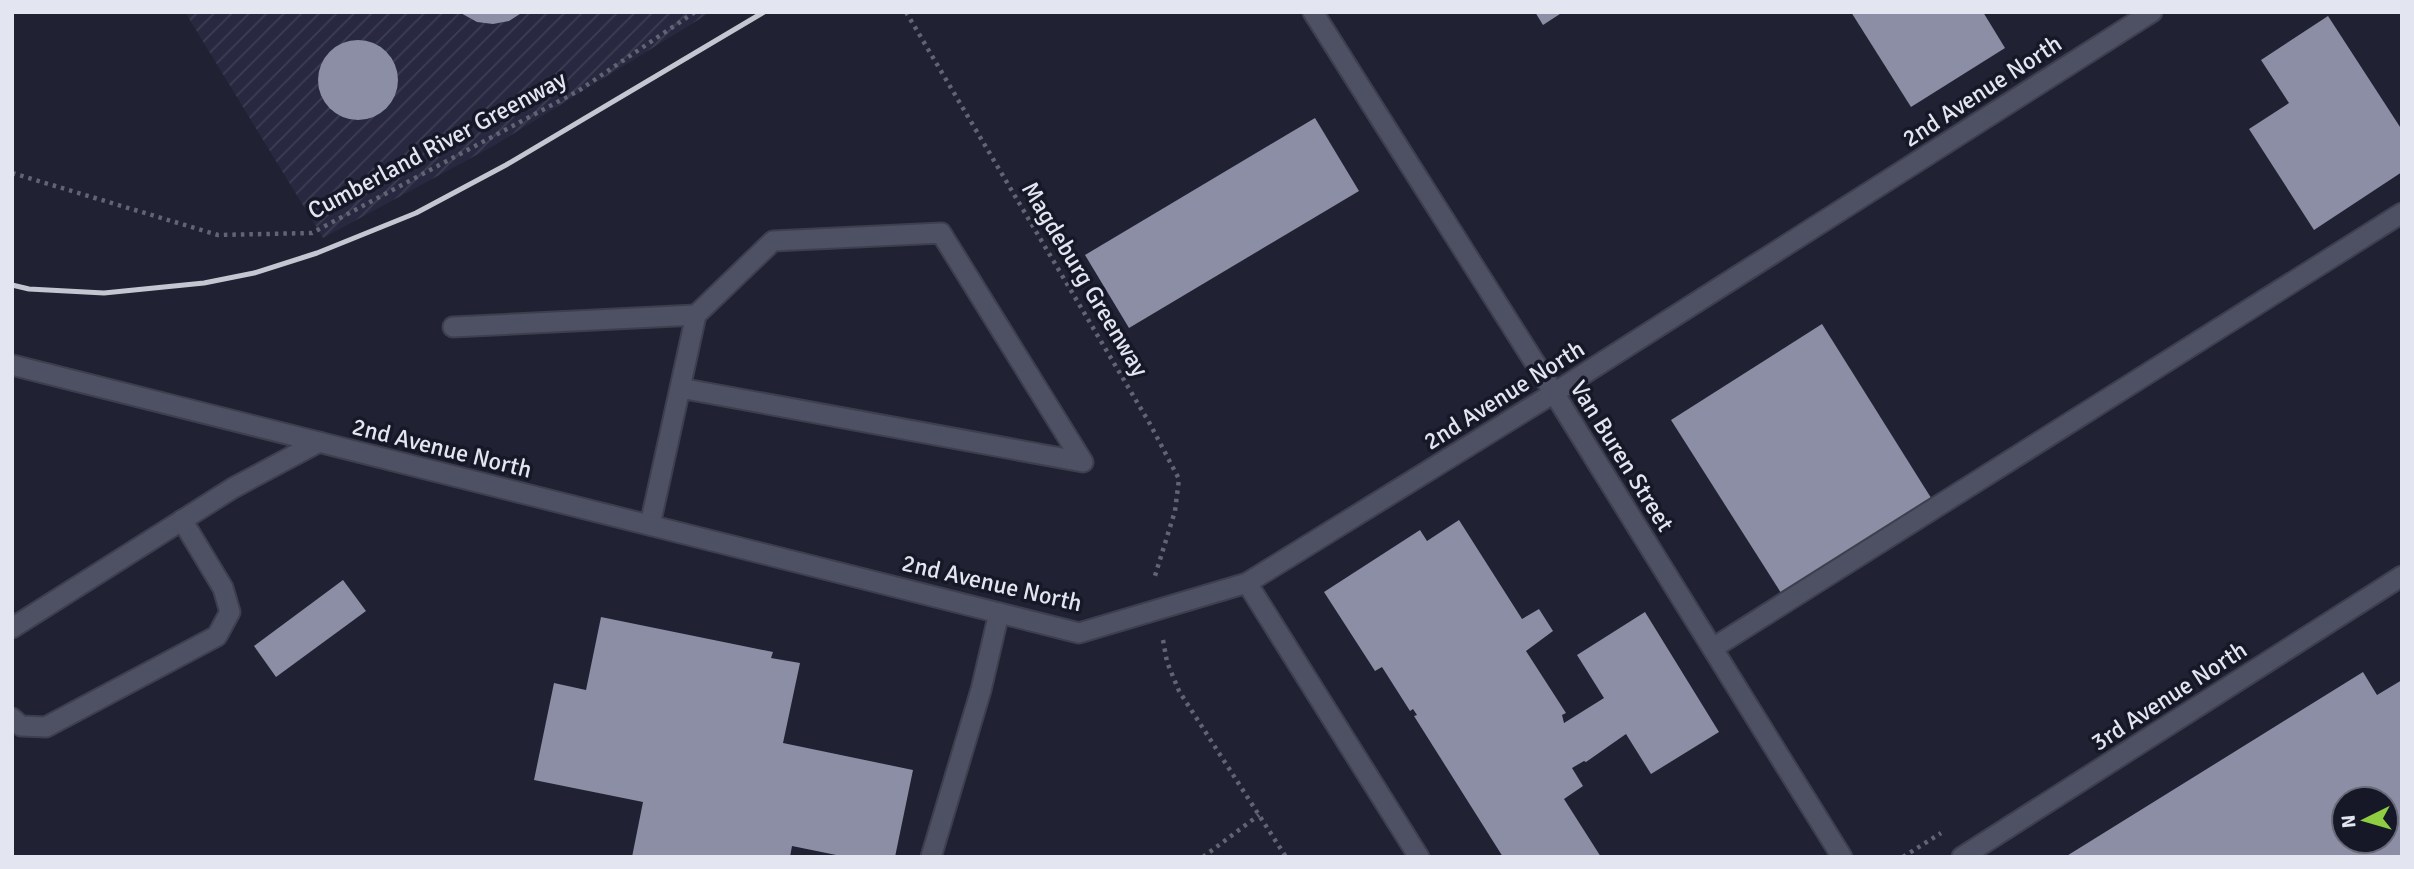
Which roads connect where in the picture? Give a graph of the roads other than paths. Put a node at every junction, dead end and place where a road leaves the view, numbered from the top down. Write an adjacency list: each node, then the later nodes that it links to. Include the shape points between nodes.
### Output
1 (1313, 12): 8 (street, Van Buren Street)
2 (2152, 12): 8 (street, 2nd Avenue North)
3 (2402, 213): 16 (street)
4 (696, 316): 5 (street); 7 (street); 7 (street, via 773,241 941,233 1083,462)
5 (453, 327)
6 (12, 365): 9 (street, 2nd Avenue North)
7 (680, 388): 11 (street)
8 (1554, 393): 13 (street, 2nd Avenue North); 16 (street, Van Buren Street)
9 (318, 443): 10 (street); 11 (street, 2nd Avenue North)
10 (182, 520): 15 (street); 17 (street, via 223,588 230,612 218,636 46,727 21,726)
11 (650, 525): 14 (street, 2nd Avenue North)
12 (2402, 576): 21 (street, 3rd Avenue North)
13 (1247, 583): 14 (street, 2nd Avenue North, via 1079,633); 19 (street)
14 (999, 612): 18 (street, via 981,690)
15 (12, 628)
16 (1713, 648): 20 (street, Van Buren Street)
17 (12, 718)
18 (931, 857)
19 (1419, 857)
20 (1842, 857)
21 (1962, 857)

